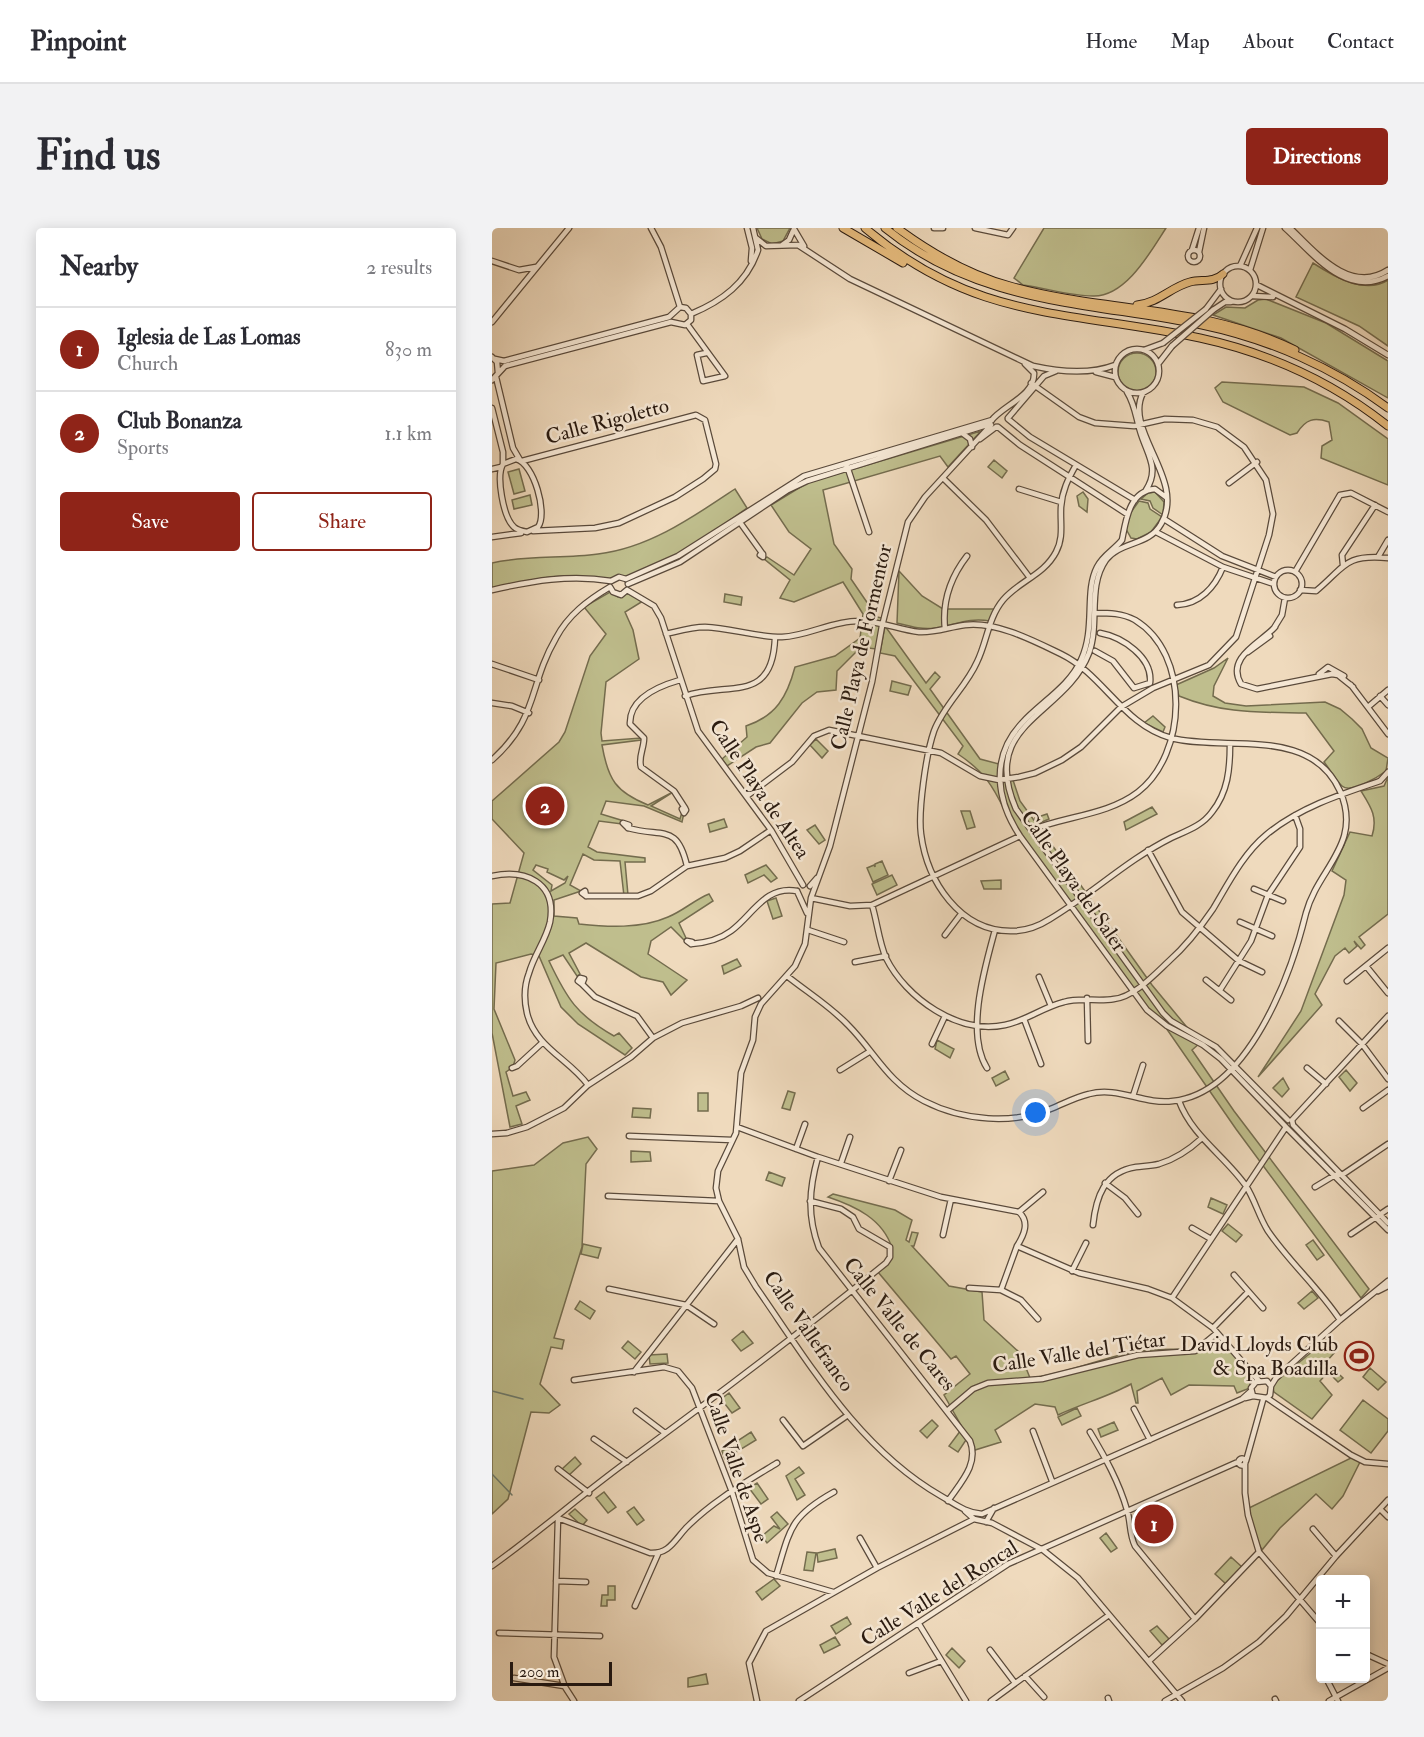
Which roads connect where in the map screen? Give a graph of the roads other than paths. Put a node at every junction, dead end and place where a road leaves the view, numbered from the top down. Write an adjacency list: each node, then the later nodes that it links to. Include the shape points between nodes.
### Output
1 (569, 228): 29 (street)
2 (651, 228): 43 (street)
3 (747, 228): 30 (street, via 752,252)
4 (753, 228): 20 (street)
5 (843, 228): 46 (highway, via 949,287 1007,308)
6 (865, 228): 46 (highway, via 904,258 951,285 997,302)
7 (885, 228): 62 (highway, via 932,260 992,287 1246,336 1312,363)
8 (897, 228): 42 (highway, via 948,261 988,279 1035,292)
9 (934, 228): 10 (street)
10 (943, 228)
11 (975, 228): 12 (street, via 1008,235)
12 (1013, 228)
13 (1199, 228): 23 (street)
14 (1204, 228): 24 (street)
15 (1257, 228): 28 (street)
16 (1263, 228): 32 (street)
17 (1285, 228): 35 (street, via 1320,263 1337,273 1371,282)
18 (1290, 228): 33 (street, via 1338,270 1360,277 1378,276)
19 (794, 229): 21 (street, via 789,240); 25 (street)
20 (756, 238): 22 (street); 26 (street)
21 (780, 246): 22 (street); 25 (street, via 798,245)
22 (773, 247): 26 (street)
23 (1192, 250): 24 (street); 24 (street, via 1188,257 1194,262 1200,258)
24 (1199, 252)
25 (810, 253): 54 (street, via 850,279)
26 (756, 257): 30 (street)
27 (492, 261): 31 (street)
28 (1240, 266): 32 (street); 34 (street)
29 (536, 267): 31 (street); 36 (street)
30 (748, 269): 45 (street, via 727,296)
31 (519, 270): 36 (street)
32 (1250, 270): 37 (street)
33 (1388, 270)
34 (1223, 274): 38 (street); 42 (highway, via 1187,283 1150,303)
35 (1388, 276)
36 (521, 285): 47 (street)
37 (1257, 285): 39 (street); 40 (street)
38 (1221, 289): 41 (street); 50 (street, bridge, via 1206,309 1163,344)
39 (1253, 296): 40 (street); 41 (street, via 1243,303)
40 (1281, 299): 52 (street, via 1330,321)
41 (1231, 302): 55 (street, bridge, via 1213,310 1172,346)
42 (1120, 305): 62 (highway, via 1194,315 1248,330 1315,360)
43 (680, 307): 44 (street); 45 (street)
44 (674, 314): 48 (street); 53 (street, via 504,361)
45 (691, 314): 49 (street)
46 (1058, 316): 71 (highway, via 1165,332 1244,350 1329,386)
47 (492, 322)
48 (677, 324): 49 (street); 59 (street, via 671,322 505,366)
49 (687, 324): 51 (street)
50 (1144, 350): 55 (street); 56 (street, via 1130,350)
51 (706, 352): 51 (street, via 724,372 725,376 703,381 697,355)
52 (1388, 355)
53 (494, 358): 59 (street, via 499,366)
54 (1021, 361): 57 (street); 61 (street, via 1034,373)
55 (1158, 364): 64 (street, via 1160,372 1155,385)
56 (1115, 365): 58 (street); 60 (street)
57 (1058, 370): 58 (street); 61 (street)
58 (1091, 371): 60 (street)
59 (496, 376): 75 (street, via 511,440)
60 (1115, 377): 63 (street)
61 (1033, 385): 67 (street); 68 (street); 70 (street, via 1079,417 1095,423)
62 (1361, 389): 66 (highway)
63 (1127, 392): 64 (street); 70 (street)
64 (1143, 393): 70 (street)
65 (492, 408): 77 (street, via 503,452)
66 (1388, 408)
67 (1000, 413): 68 (street); 69 (street)
68 (1008, 418): 69 (street); 79 (street)
69 (994, 425): 72 (street); 73 (street, Calle Playa de Formentor); 78 (street); 83 (street)
70 (1141, 425): 76 (street, via 1181,418 1206,423 1244,447); 87 (street, via 1153,466); 88 (street, via 1162,473)
71 (1388, 426)
72 (962, 433): 73 (street, via 970,439); 78 (street)
73 (972, 448): 84 (street, Calle Playa de Formentor)
74 (531, 459): 75 (street, Calle Rigoletto); 80 (street); 98 (street, Calle Rigoletto, via 690,415 705,420 715,469 675,497 619,523)
75 (521, 460): 77 (street, Calle Rigoletto); 80 (street)
76 (1257, 462): 85 (street); 113 (street, via 1273,506)
77 (502, 465): 81 (street); 82 (street)
78 (847, 465): 96 (street, via 788,490); 101 (street)
79 (1076, 465): 83 (street); 89 (street)
80 (528, 466): 94 (street)
81 (492, 469): 82 (street)
82 (499, 474): 97 (street)
83 (1070, 476): 90 (street); 93 (street)
84 (944, 479): 117 (street, via 986,520); 127 (street, Calle Playa de Formentor, via 925,497 908,522)
85 (1229, 483)
86 (1019, 489): 90 (street)
87 (1145, 491): 88 (street, via 1155,489); 89 (street)
88 (1167, 498): 95 (street)
89 (1135, 500): 93 (street)
90 (1061, 502): 117 (street, via 1058,550 1041,572)
91 (1375, 505): 92 (street); 111 (street, via 1342,555); 114 (street, via 1351,493 1340,495)
92 (1388, 512)
93 (1127, 514): 99 (street)
94 (543, 518): 98 (street); 100 (street)
95 (1164, 519): 102 (street); 113 (street, via 1222,556)
96 (739, 520): 107 (street); 120 (street, via 680,562)
97 (512, 526): 100 (street); 103 (street)
98 (549, 529): 100 (street)
99 (1124, 531): 106 (street, via 1127,538); 135 (street, Calle Playa del Saler, via 1122,540 1096,567 1090,636)
100 (530, 532): 103 (street)
101 (869, 532)
102 (1156, 532): 106 (street); 112 (street)
103 (508, 534): 104 (street)
104 (492, 537)
105 (1388, 540): 109 (street)
106 (1137, 542): 126 (street, Calle Playa del Saler, via 1114,552 1100,568)
107 (762, 553)
108 (967, 556): 129 (street, via 954,575 946,598)
109 (1378, 557): 110 (street); 111 (street)
110 (1388, 558)
111 (1343, 565): 123 (street, via 1316,591)
112 (1223, 567): 115 (street); 125 (street, via 1207,592 1192,602)
113 (1258, 570): 115 (street); 116 (street)
114 (1295, 572): 116 (street, via 1284,571); 123 (street, via 1301,580)
115 (1256, 577): 119 (street); 138 (street, via 1242,625 1232,644 1209,664)
116 (1276, 577): 119 (street)
117 (1030, 578): 128 (street, via 1005,598)
118 (611, 581): 120 (street, via 619,577); 121 (street); 122 (street, via 548,578)
119 (1274, 584): 124 (street)
120 (627, 585): 121 (street, via 621,595); 131 (street, Calle Playa de Altea, via 654,606)
121 (610, 587): 136 (street, via 583,605 557,635)
122 (492, 590)
123 (1300, 590): 124 (street, via 1294,597)
124 (1285, 598): 146 (street, via 1275,627 1249,647 1240,661 1238,678 1247,688 1257,689 1338,675)
125 (1177, 605)
126 (1095, 613): 135 (street, Calle Playa del Saler, via 1093,638); 138 (street, via 1126,616 1149,631 1164,651)
127 (882, 626): 129 (street, via 930,632); 132 (street, via 852,621 799,636); 149 (street, Calle Playa de Formentor)
128 (989, 626): 129 (street, via 967,624); 135 (street, via 1036,642); 152 (street, via 978,662 941,716)
129 (945, 629)
130 (1100, 633): 139 (street, via 1117,638 1137,652 1151,681)
131 (666, 634): 132 (street, via 708,627); 137 (street, Calle Playa de Altea)
132 (775, 637): 141 (street, via 775,652 767,672 747,688 703,690)
133 (1095, 651): 139 (street, via 1113,661 1134,688)
134 (492, 664): 136 (street)
135 (1081, 665): 145 (street); 155 (street, Calle Playa del Saler, via 1074,680 1017,734 1009,753); 156 (street, Calle Playa del Saler, via 1014,732 1004,752)
136 (539, 680): 147 (street)
137 (680, 680): 141 (street, Calle Playa de Altea); 159 (street, via 650,693 635,706 630,724 644,738 640,767 674,791)
138 (1172, 682): 139 (street); 150 (street, via 1176,709)
139 (1144, 690): 145 (street)
140 (1388, 690): 142 (street)
141 (685, 696): 158 (street, Calle Playa de Altea, via 698,730)
142 (1380, 696): 144 (street); 146 (street)
143 (492, 703): 147 (street)
144 (1388, 705)
145 (1121, 707): 150 (street, via 1142,725); 155 (street, via 1081,747 1062,760 1035,773)
146 (1368, 707): 148 (street)
147 (529, 713): 153 (street, via 513,740)
148 (1388, 734)
149 (858, 736): 152 (street); 158 (street, via 838,730 814,736 792,762); 167 (street, Calle Playa de Formentor)
150 (1171, 738): 151 (street); 163 (street, via 1157,772 1138,791 1104,810)
151 (1230, 744): 157 (street, via 1298,752 1320,765); 165 (street, via 1227,783 1211,814 1196,827)
152 (930, 751): 156 (street, via 980,776); 169 (street, via 920,823 924,849)
153 (492, 760)
154 (1388, 772): 157 (street, via 1380,781)
155 (1007, 779): 156 (street); 163 (street, Calle Playa del Saler, via 1016,809)
156 (999, 780): 164 (street, Calle Playa del Saler, via 1007,818)
157 (1342, 795): 160 (street); 229 (street, via 1346,820 1338,856 1312,897 1280,995)
158 (747, 796): 162 (street, Calle Playa de Altea)
159 (685, 808)
160 (1295, 815): 175 (street, via 1300,847); 185 (street, via 1264,836 1246,856)
161 (628, 828): 166 (street, via 674,837 680,842)
162 (771, 830): 166 (street, via 725,858); 170 (street, Calle Playa de Altea)
163 (1031, 830): 164 (street); 164 (street, via 1029,838); 177 (street, Calle Playa del Saler)
164 (1020, 836): 169 (street); 181 (street, Calle Playa del Saler)
165 (1148, 850): 177 (street); 185 (street, via 1182,912)
166 (687, 866): 176 (street, via 638,896)
167 (820, 873): 171 (street, Calle Playa de Formentor); 174 (street, Calle Playa de Formentor)
168 (492, 876): 223 (street, via 514,872 531,878 549,898 549,923 529,973 525,997 527,1015)
169 (935, 876): 180 (street); 183 (street)
170 (803, 885): 171 (street); 173 (street)
171 (810, 886): 174 (street)
172 (1254, 889): 175 (street)
173 (797, 891): 178 (street); 192 (street, via 777,892 764,899 732,931 705,943)
174 (812, 895): 178 (street); 180 (street, via 850,906); 182 (street, Calle Playa de Formentor)
175 (1268, 895): 179 (street); 186 (street)
176 (586, 896)
177 (1079, 898): 181 (street); 205 (street, Calle Playa del Saler)
178 (801, 900): 182 (street)
179 (1283, 901)
180 (872, 905): 194 (street)
181 (1070, 905): 188 (street, via 1037,926); 207 (street, Calle Playa del Saler)
182 (808, 914): 187 (street, Calle Playa de Formentor)
183 (961, 914): 188 (street); 189 (street)
184 (1240, 922): 186 (street)
185 (1199, 929): 196 (street); 205 (street)
186 (1256, 929): 190 (street); 196 (street)
187 (808, 930): 191 (street); 199 (street, Calle Playa de Formentor, via 801,955)
188 (995, 930): 220 (street, via 984,971)
189 (945, 935)
190 (1272, 936)
191 (844, 942)
192 (691, 944)
193 (1388, 948): 197 (street)
194 (886, 956): 195 (street); 216 (street, via 913,994)
195 (855, 962)
196 (1239, 962): 198 (street); 206 (street)
197 (1366, 966): 202 (street); 208 (street)
198 (1262, 972)
199 (787, 976): 204 (street, Calle Playa de Formentor); 226 (street, via 848,1025)
200 (1039, 977): 214 (street)
201 (1206, 980): 206 (street)
202 (1347, 981)
203 (582, 984): 221 (street, via 595,997 637,1016)
204 (779, 984): 209 (street); 215 (street)
205 (1142, 984): 207 (street); 229 (street, Calle Playa del Saler, via 1171,1021 1216,1047)
206 (1220, 990): 211 (street)
207 (1132, 992): 210 (street, via 1113,1000); 229 (street, Calle Playa del Saler, via 1155,1017)
208 (1388, 993)
209 (758, 998): 212 (street); 215 (street)
210 (1087, 998): 214 (street); 222 (street)
211 (1231, 1000)
212 (750, 1001): 213 (street); 215 (street)
213 (744, 1005): 215 (street); 221 (street, via 682,1023)
214 (1051, 1006): 218 (street)
215 (757, 1007): 243 (street, Calle Vallefranco, via 753,1040 741,1073)
216 (945, 1016): 220 (street); 224 (street)
217 (1388, 1016): 225 (street)
218 (1024, 1019): 220 (street, via 1005,1025); 227 (street)
219 (1339, 1021): 225 (street)
220 (978, 1026): 231 (street, via 978,1047)
221 (653, 1038): 236 (street)
222 (1088, 1041)
223 (542, 1043): 230 (street); 236 (street)
224 (932, 1044)
225 (1362, 1044): 234 (street); 235 (street)
226 (869, 1052): 233 (street); 238 (street, via 913,1095 966,1116 995,1119 1031,1115 1094,1092)
227 (1041, 1064)
228 (1143, 1065): 238 (street)
229 (1233, 1067): 239 (street, via 1205,1090); 242 (street, Calle Playa del Saler)
230 (512, 1068)
231 (987, 1068)
232 (1307, 1068): 235 (street)
233 (840, 1070)
234 (1388, 1079)
235 (1326, 1084): 242 (street)
236 (588, 1085): 244 (street, via 545,1120)
237 (1388, 1090): 240 (street)
238 (1133, 1096): 239 (street, via 1157,1102)
239 (1179, 1101): 247 (street, via 1188,1122)
240 (1363, 1108)
241 (805, 1124): 250 (street)
242 (1289, 1124): 254 (street); 255 (street); 258 (street)
243 (737, 1127): 248 (street, Calle Vallefranco); 250 (street)
244 (492, 1134)
245 (630, 1136): 248 (street)
246 (850, 1137): 253 (street)
247 (1202, 1138): 257 (street, via 1179,1156 1124,1171); 258 (street)
248 (732, 1140): 263 (street, Calle Vallefranco, via 718,1171)
249 (1388, 1144): 255 (street)
250 (796, 1149): 252 (street)
251 (901, 1150): 256 (street)
252 (818, 1157): 253 (street); 264 (street, Calle Valle de Cares)
253 (841, 1163): 256 (street)
254 (1335, 1175): 255 (street); 259 (street); 268 (street)
255 (1342, 1175): 268 (street)
256 (889, 1181): 262 (street)
257 (1105, 1183): 267 (street); 270 (street, via 1097,1197)
258 (1247, 1187): 276 (street); 291 (street, via 1267,1229)
259 (1315, 1187)
260 (1043, 1192): 266 (street)
261 (608, 1196): 263 (street)
262 (951, 1199): 266 (street); 274 (street)
263 (719, 1201): 275 (street, Calle Vallefranco)
264 (810, 1201): 285 (street, Calle Valle de Cares, via 809,1214 819,1248); 285 (street, via 841,1209 853,1217 859,1229 890,1247 886,1263)
265 (1388, 1209): 268 (street)
266 (1019, 1212): 278 (street, via 1026,1226)
267 (1138, 1214)
268 (1378, 1216): 269 (street); 272 (street); 273 (street)
269 (1388, 1223)
270 (1093, 1225)
271 (1192, 1228): 276 (street)
272 (1388, 1230)
273 (1351, 1234)
274 (943, 1235)
275 (738, 1239): 288 (street); 295 (street, Calle Vallefranco, via 744,1267)
276 (1211, 1239): 287 (street)
277 (1086, 1242): 279 (street)
278 (1017, 1246): 279 (street); 284 (street)
279 (1072, 1271): 287 (street)
280 (1234, 1275): 286 (street)
281 (1388, 1284): 291 (street)
282 (969, 1288): 284 (street)
283 (609, 1289): 288 (street)
284 (1001, 1290): 290 (street, via 1021,1300)
285 (851, 1291): 295 (street); 306 (street, Calle Valle de Cares)
286 (1248, 1292): 289 (street); 293 (street)
287 (1172, 1298): 293 (street)
288 (686, 1305): 292 (street); 296 (street)
289 (1263, 1308)
290 (1038, 1319)
291 (1340, 1320): 300 (street)
292 (714, 1324)
293 (1213, 1328): 294 (street)
294 (1217, 1333): 297 (street); 306 (street, Calle Valle del Tiétar, via 1195,1351 1138,1355 1041,1378 988,1383 973,1389)
295 (792, 1338): 304 (street); 307 (street, Calle Vallefranco)
296 (634, 1372): 298 (street, Calle Valle de Aspe); 304 (street, Calle Valle de Aspe, via 664,1367 678,1371 692,1388)
297 (1251, 1375): 299 (street); 301 (street)
298 (574, 1380)
299 (1259, 1381): 300 (street); 301 (street)
300 (1269, 1384): 302 (street)
301 (1253, 1385): 302 (street)
302 (1260, 1397): 313 (street, via 1242,1399); 317 (street, Calle Valle del Roncal); 318 (street, via 1276,1403 1355,1458)
303 (1134, 1409): 313 (street)
304 (699, 1410): 311 (street); 322 (street, Calle Valle de Aspe)
305 (636, 1411): 311 (street)
306 (948, 1411): 325 (street, Calle Valle de Cares, via 974,1452 968,1472)
307 (848, 1415): 308 (street, via 803,1446); 325 (street, Calle Vallefranco, via 908,1475)
308 (783, 1420)
309 (1034, 1431): 320 (street)
310 (1090, 1432): 314 (street)
311 (665, 1433): 315 (street)
312 (594, 1439): 315 (street)
313 (1150, 1440): 314 (street)
314 (1107, 1459): 320 (street); 328 (street)
315 (627, 1462): 323 (street)
316 (777, 1463): 322 (street)
317 (1242, 1463): 328 (street, Calle Valle del Roncal); 338 (street, via 1252,1533)
318 (1388, 1464)
319 (558, 1469): 323 (street)
320 (1052, 1481): 326 (street)
321 (834, 1491): 343 (street, via 806,1507 800,1515)
322 (732, 1492): 339 (street); 343 (street, Calle Valle de Aspe, via 748,1552 760,1568)
323 (589, 1493): 332 (street)
324 (1388, 1500): 327 (street)
325 (948, 1501): 333 (street, Calle Vallefranco)
326 (994, 1508): 329 (street); 330 (street)
327 (1380, 1509): 331 (street); 340 (street)
328 (1129, 1512): 337 (street, Calle Valle del Roncal); 351 (street, via 1130,1536 1135,1546)
329 (983, 1513): 330 (street); 333 (street, Calle Vallefranco); 334 (street)
330 (990, 1515): 334 (street)
331 (1388, 1517)
332 (558, 1518): 339 (street); 341 (street); 344 (street)
333 (971, 1518): 334 (street, Calle Vallefranco); 342 (street)
334 (984, 1521): 337 (street, Calle Vallefranco)
335 (1313, 1529): 340 (street)
336 (860, 1538): 342 (street)
337 (1043, 1550): 349 (street, Calle Vallefranco, via 1078,1578); 352 (street, Calle Valle del Roncal, via 1008,1564)
338 (1259, 1552): 347 (street); 351 (street)
339 (658, 1554): 348 (street)
340 (1336, 1556): 347 (street)
341 (492, 1566)
342 (877, 1568): 346 (street)
343 (776, 1576): 346 (street, Calle Valle de Aspe)
344 (556, 1581): 345 (street); 354 (street)
345 (586, 1582)
346 (833, 1592): 371 (street, via 766,1630 749,1663)
347 (1299, 1598): 350 (street); 367 (street, via 1259,1642)
348 (635, 1606)
349 (1109, 1615): 359 (street, Calle Vallefranco); 362 (street)
350 (1316, 1618)
351 (1195, 1619): 359 (street)
352 (919, 1624): 358 (street); 372 (street, Calle Valle del Roncal)
353 (499, 1633): 354 (street)
354 (553, 1635): 355 (street); 366 (street, via 554,1657)
355 (600, 1636)
356 (990, 1650): 364 (street)
357 (1370, 1657): 360 (street)
358 (941, 1661): 361 (street); 373 (street)
359 (1149, 1661): 367 (street, Calle Vallefranco)
360 (1388, 1666): 369 (street)
361 (909, 1673)
362 (1025, 1676): 364 (street); 368 (street)
363 (514, 1678): 366 (street)
364 (1015, 1683): 374 (street)
365 (1329, 1683): 369 (street)
366 (565, 1686): 370 (street)
367 (1176, 1694): 375 (street); 376 (street, Calle Vallefranco)
368 (1044, 1697)
369 (1337, 1699): 377 (street)
370 (574, 1701)
371 (758, 1701)
372 (799, 1701)
373 (966, 1701)
374 (991, 1701)
375 (1165, 1701)
376 (1182, 1701)
377 (1329, 1701)

